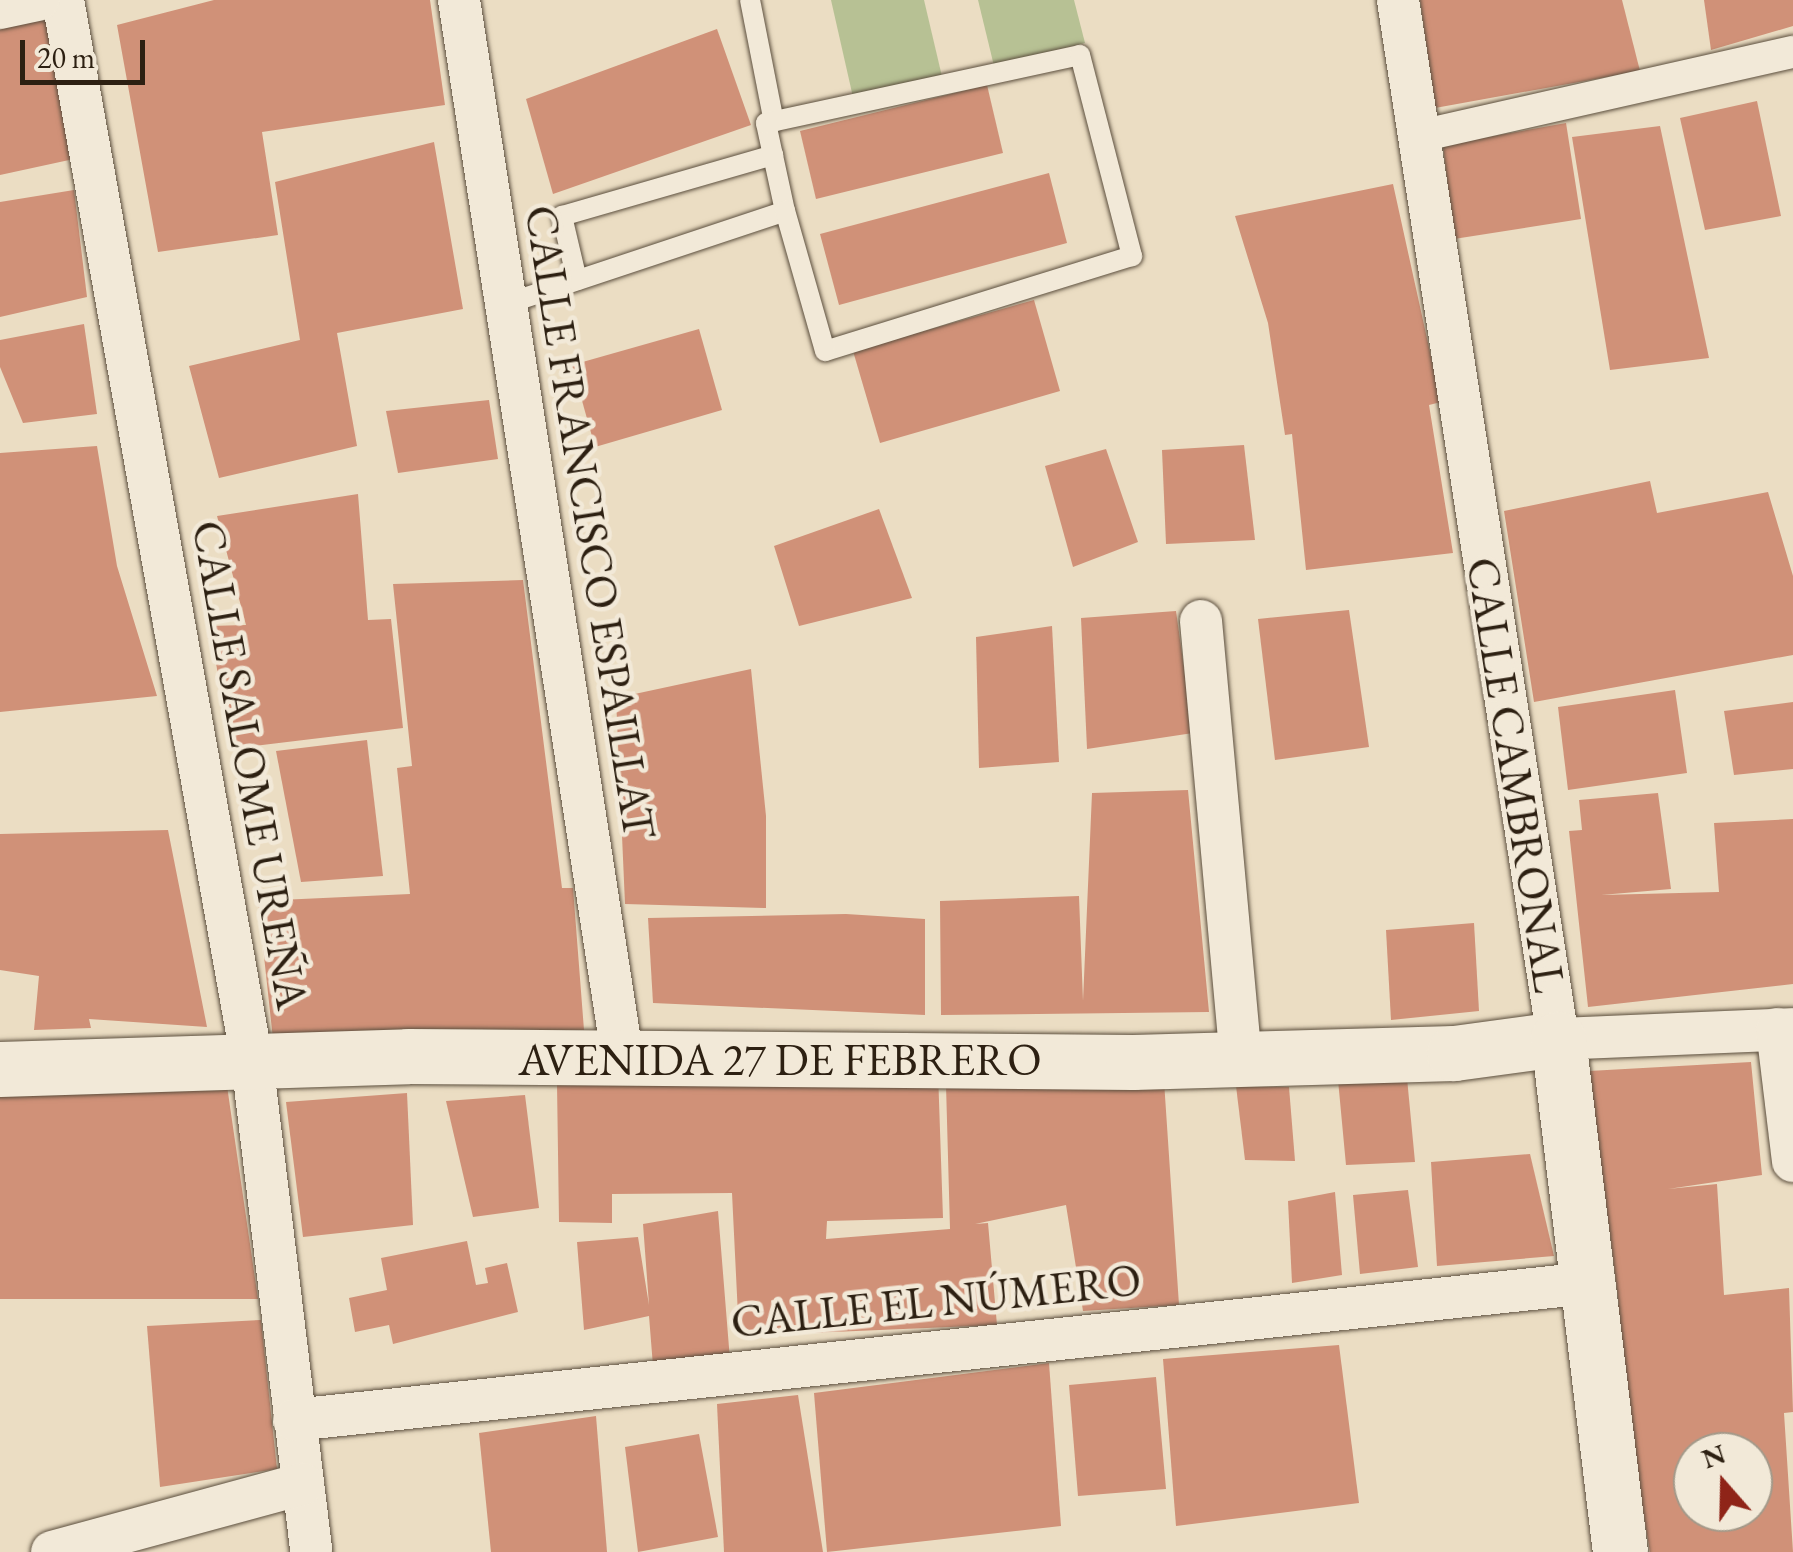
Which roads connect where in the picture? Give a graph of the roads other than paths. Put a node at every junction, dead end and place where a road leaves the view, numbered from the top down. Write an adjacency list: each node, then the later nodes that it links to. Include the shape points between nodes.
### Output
1 (38, 0): 6 (street)
2 (63, 0): 19 (street, CALLE SALOME UREÑA)
3 (460, 0): 13 (street, CALLE FRANCISCO ESPAILLAT)
4 (750, 0): 8 (lane)
5 (1398, 0): 9 (street, CALLE CAMBRONAL)
6 (0, 8)
7 (1793, 52): 9 (street)
8 (774, 122): 10 (lane, via 766,123); 11 (lane, via 1080,55 1132,256 825,352)
9 (1415, 137): 16 (street, CALLE CAMBRONAL)
10 (773, 155): 11 (lane); 12 (lane, via 562,216)
11 (785, 211): 12 (lane)
12 (577, 280): 13 (lane)
13 (506, 304): 18 (street, CALLE FRANCISCO ESPAILLAT)
14 (1201, 621): 17 (street)
15 (1785, 1029): 16 (street); 21 (street)
16 (1558, 1039): 17 (main road, AVENIDA 27 DE FEBRERO, via 1454,1053); 22 (main road, CALLE CAMBRONAL)
17 (1241, 1059): 18 (main road, AVENIDA 27 DE FEBRERO)
18 (623, 1060): 19 (main road, AVENIDA 27 DE FEBRERO)
19 (252, 1061): 20 (main road, AVENIDA 27 DE FEBRERO); 23 (street, CALLE SALOME UREÑA)
20 (0, 1069)
21 (1793, 1161)
22 (1588, 1283): 23 (street, CALLE EL NÚMERO); 27 (main road, CALLE CAMBRONAL)
23 (294, 1420): 24 (street, CALLE SALOME UREÑA)
24 (302, 1484): 25 (street); 26 (street, CALLE SALOME UREÑA)
25 (52, 1552)
26 (311, 1552)
27 (1620, 1552)

